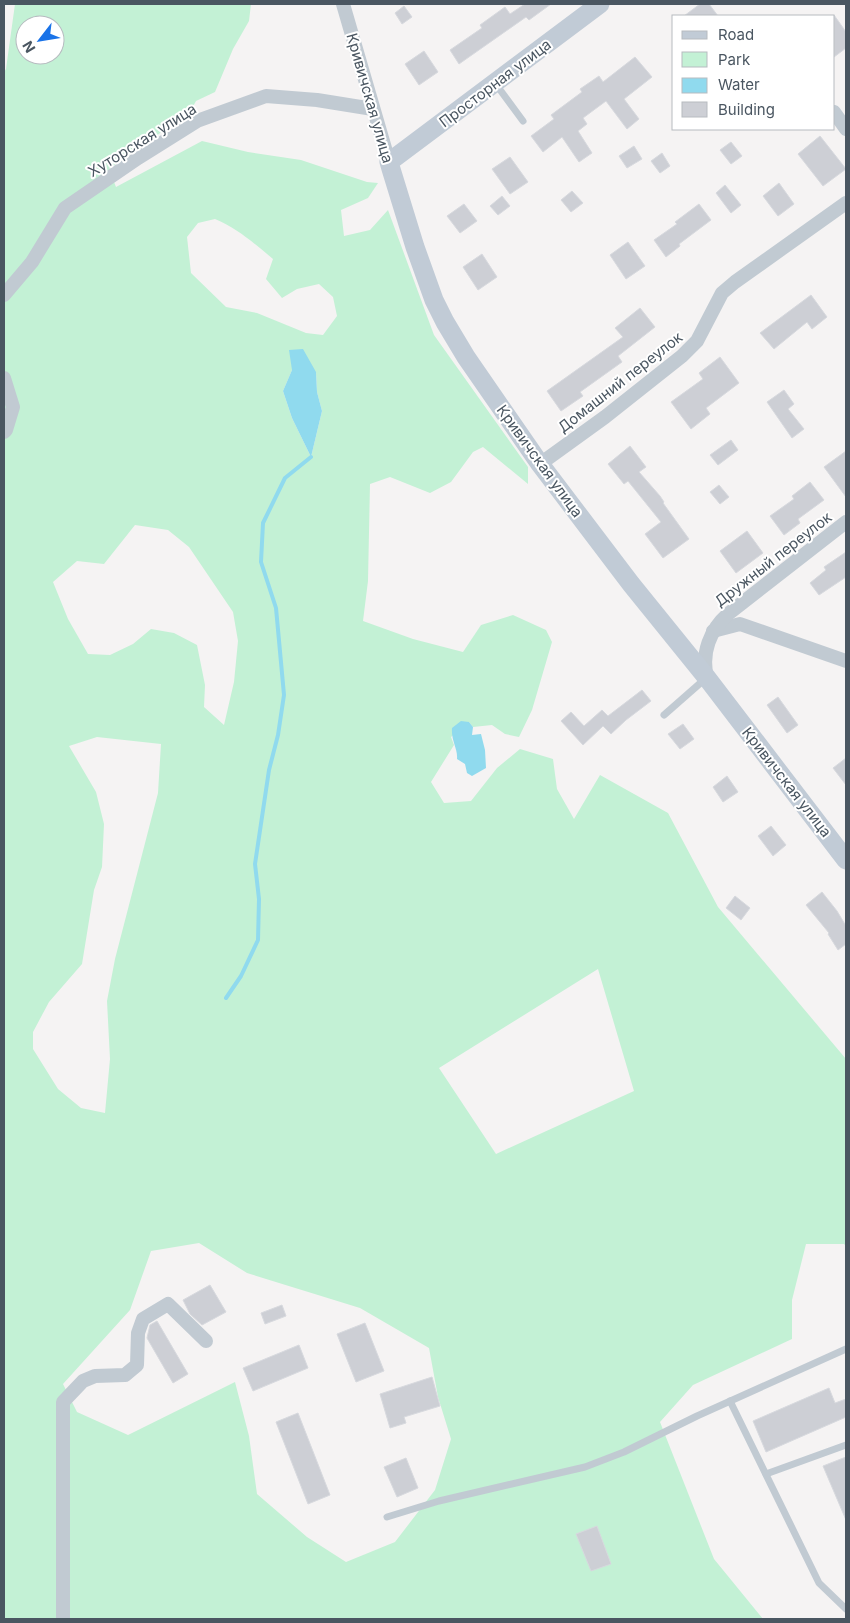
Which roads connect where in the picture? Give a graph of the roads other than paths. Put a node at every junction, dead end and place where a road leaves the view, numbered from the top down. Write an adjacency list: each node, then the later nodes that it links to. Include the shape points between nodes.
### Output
1 (343, 4): 4 (street, Кривичская улица)
2 (600, 4): 3 (street, Просторная улица)
3 (495, 82): 6 (lane); 8 (street, Просторная улица)
4 (373, 109): 8 (street, Кривичская улица); 10 (street, Хуторская улица, via 266,96 197,122 65,208 32,262)
5 (835, 113): 7 (street)
6 (523, 121)
7 (846, 129)
8 (389, 162): 13 (street, Кривичская улица, via 414,247 445,322)
9 (846, 203): 13 (street, Домашний переулок, via 722,293 697,341 682,356)
10 (4, 295)
11 (4, 378): 12 (street, via 14,407)
12 (4, 432)
13 (540, 464): 17 (street, Кривичская улица)
14 (846, 522): 15 (street, Дружный переулок, via 728,614)
15 (713, 631): 16 (street, via 740,624); 17 (street, Дружный переулок, via 705,657)
16 (846, 661)
17 (707, 678): 18 (lane); 19 (street, Кривичская улица)
18 (664, 716)
19 (846, 860)
20 (206, 1341): 27 (street, via 168,1304 143,1319 138,1334 137,1365 125,1374 95,1376 83,1381 63,1402)
21 (846, 1349): 22 (lane)
22 (730, 1401): 24 (lane); 25 (lane, via 624,1452 585,1467 439,1501)
23 (846, 1445): 24 (lane)
24 (766, 1474): 26 (lane, via 819,1583)
25 (387, 1517)
26 (846, 1608)
27 (63, 1619)

